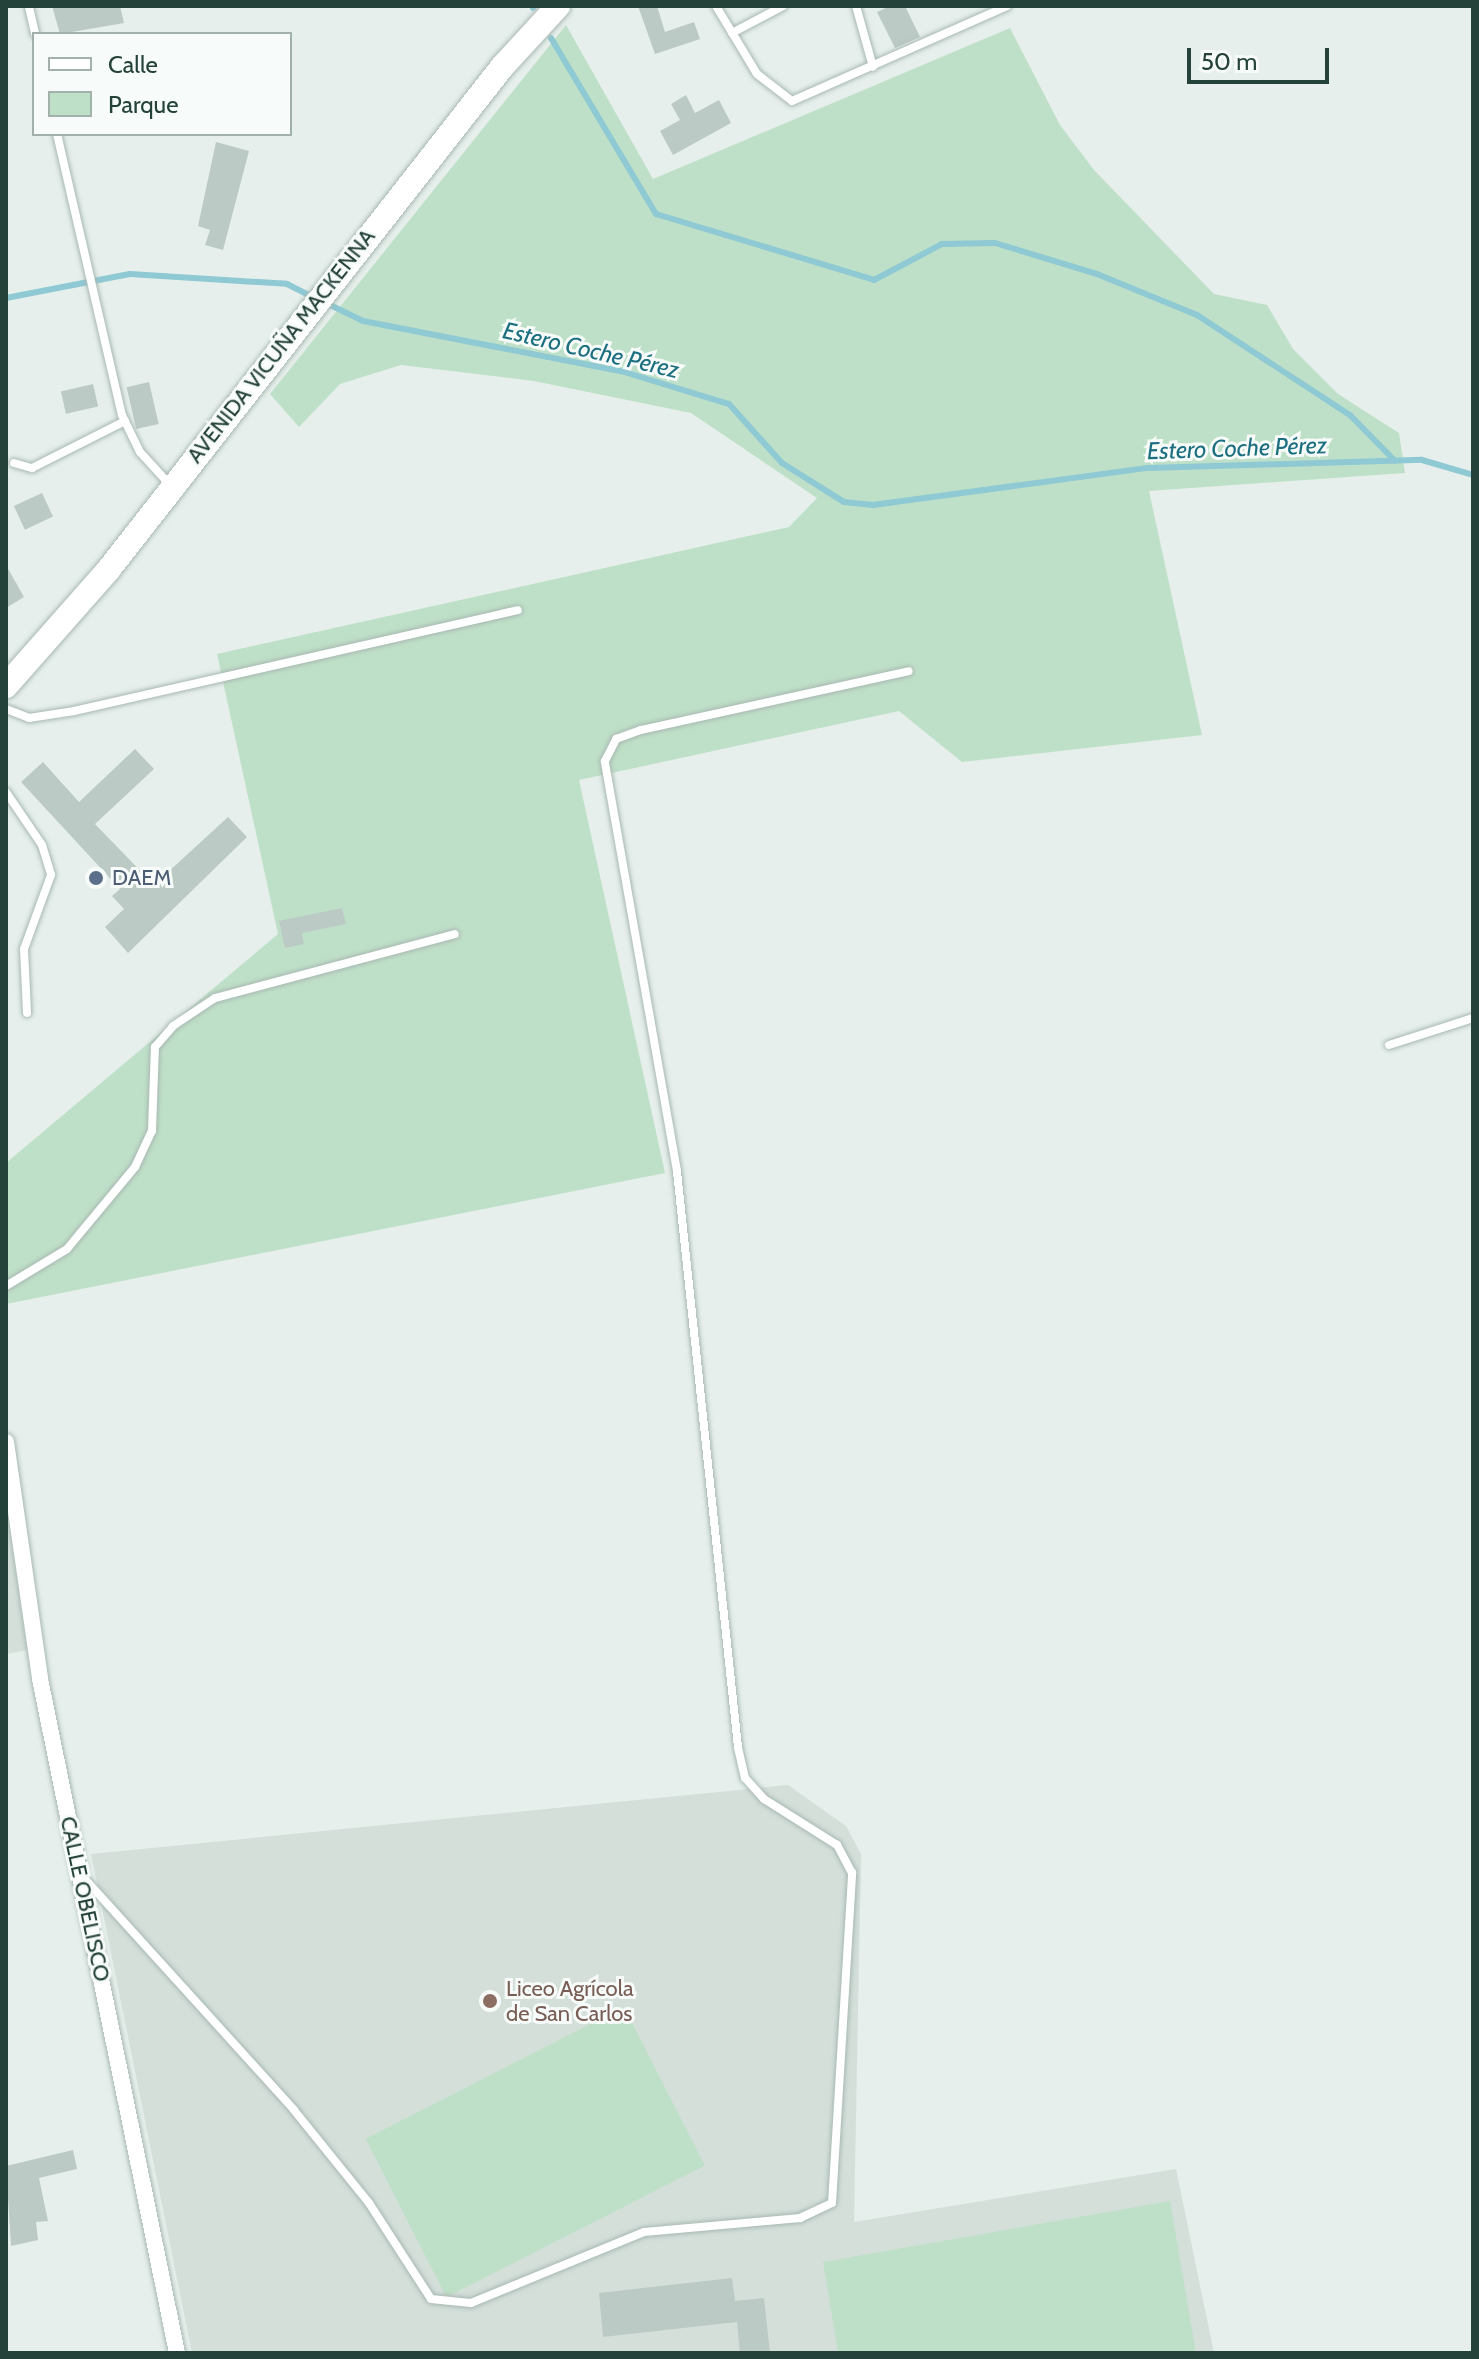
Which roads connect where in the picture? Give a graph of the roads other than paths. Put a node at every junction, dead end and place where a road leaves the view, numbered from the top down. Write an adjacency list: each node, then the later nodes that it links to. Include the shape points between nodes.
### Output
1 (558, 6): 13 (main road, AVENIDA VICUÑA MACKENNA)
2 (716, 6): 8 (lane)
3 (783, 6): 8 (lane)
4 (856, 6): 9 (lane)
5 (1007, 6): 9 (lane)
6 (29, 7): 7 (lane)
7 (35, 32)
8 (732, 33): 9 (lane, via 757,74 792,101)
9 (873, 67)
10 (57, 136): 11 (lane)
11 (125, 421): 12 (lane, via 32,468); 13 (lane, via 140,452)
12 (14, 463)
13 (171, 486): 16 (main road, AVENIDA VICUÑA MACKENNA, via 77,609)
14 (518, 610): 17 (lane, via 74,711 29,718)
15 (909, 671): 25 (lane, via 641,730 616,739 605,761 677,1171 738,1747 745,1778 764,1799 837,1845 852,1873 832,2203 800,2218 644,2232 471,2303 431,2299 369,2203 294,2110)
16 (6, 686)
17 (6, 709)
18 (6, 792): 20 (lane, via 38,836 51,875 24,949)
19 (455, 934): 23 (lane, via 215,998 173,1026 155,1047 152,1131 135,1167 67,1249)
20 (27, 1013)
21 (1473, 1018): 22 (lane)
22 (1389, 1045)
23 (6, 1286)
24 (6, 1442): 25 (street, CALLE OBELISCO, via 40,1679)
25 (80, 1874): 26 (street, CALLE OBELISCO)
26 (177, 2353)

